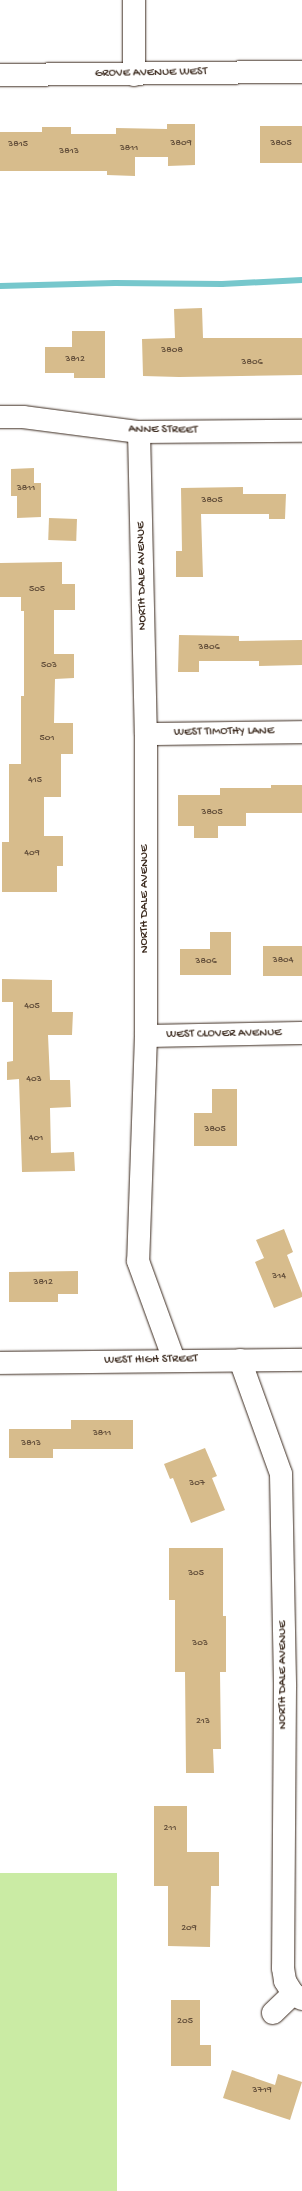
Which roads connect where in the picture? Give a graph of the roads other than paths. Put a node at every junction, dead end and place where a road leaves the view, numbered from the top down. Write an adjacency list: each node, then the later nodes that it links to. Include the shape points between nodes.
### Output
1 (134, 0): 4 (street)
2 (302, 72): 4 (street, GROVE AVENUE WEST)
3 (0, 75): 4 (street, GROVE AVENUE WEST)
4 (134, 75)
5 (0, 417): 7 (street, ANNE STREET, via 23,417)
6 (302, 431): 7 (street, ANNE STREET)
7 (139, 432): 9 (street, NORTH DALE AVENUE)
8 (302, 732): 9 (street, WEST TIMOTHY LANE)
9 (146, 734): 11 (street, NORTH DALE AVENUE)
10 (302, 1034): 11 (street, WEST CLOVER AVENUE)
11 (146, 1036): 12 (street, NORTH DALE AVENUE, via 138,1261)
12 (174, 1360): 13 (street, WEST HIGH STREET); 15 (street, WEST HIGH STREET)
13 (240, 1360): 14 (street, WEST HIGH STREET); 16 (street, NORTH DALE AVENUE, via 281,1474)
14 (302, 1360)
15 (0, 1363)
16 (293, 1687): 17 (street, NORTH DALE AVENUE, via 283,1968 285,1981)
17 (298, 1997): 18 (street)
18 (272, 2013)

